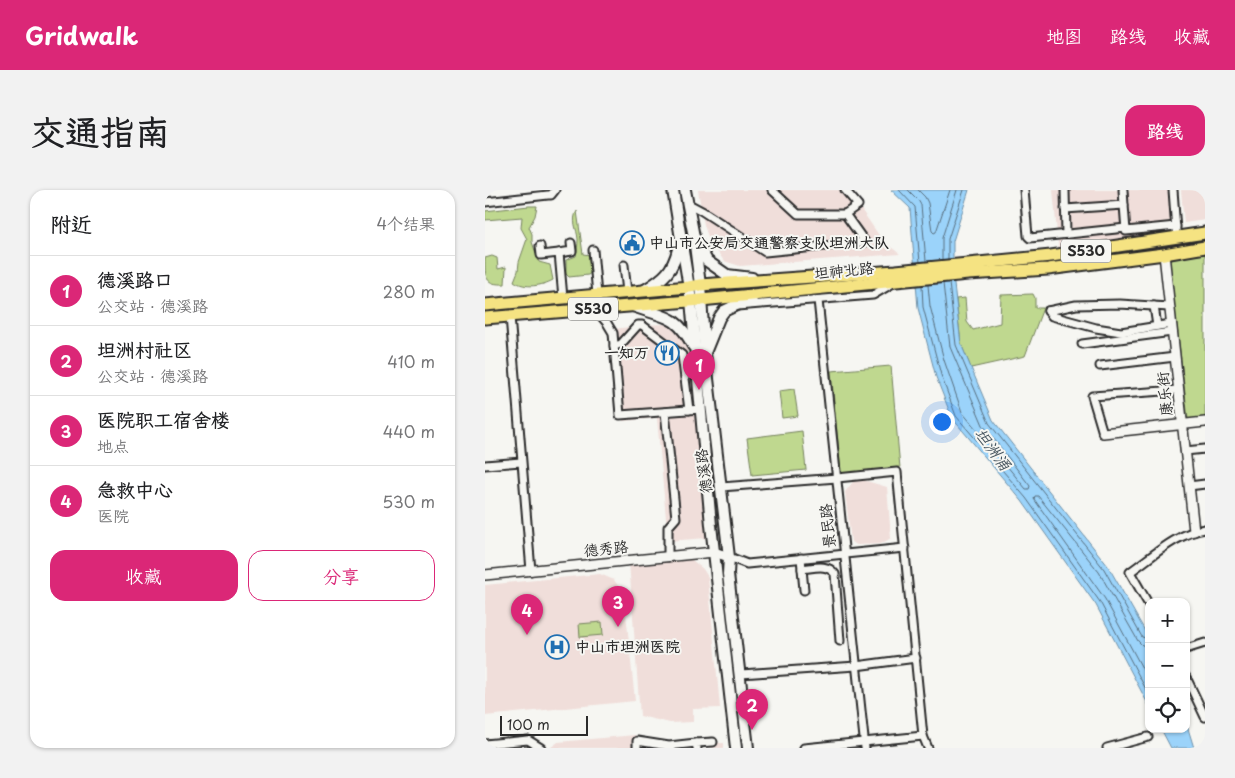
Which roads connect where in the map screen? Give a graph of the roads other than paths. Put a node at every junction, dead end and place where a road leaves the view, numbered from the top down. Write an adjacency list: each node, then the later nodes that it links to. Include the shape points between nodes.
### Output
1 (555, 190): 10 (street, via 551,195)
2 (673, 190): 20 (main road, 德溪路)
3 (685, 190): 11 (main road, 德溪路)
4 (772, 190): 14 (street, via 798,214)
5 (845, 190): 14 (street, via 858,205)
6 (1024, 190): 18 (street, via 1028,236)
7 (1065, 190): 13 (street)
8 (1123, 190): 12 (street)
9 (1173, 190): 16 (street)
10 (485, 202)
11 (687, 203): 14 (street, via 765,252 865,242); 19 (main road, 德溪路)
12 (1124, 205): 13 (street); 15 (street)
13 (1065, 209): 18 (street)
14 (845, 214)
15 (1126, 228): 16 (street, via 1126,231); 18 (street)
16 (1176, 232): 17 (main road, 坦神北路 / S530); 28 (main road, 坦神北路 / S530)
17 (1205, 233)
18 (1066, 234)
19 (694, 237): 30 (main road, via 707,261 727,275); 31 (main road, 德溪路)
20 (680, 240): 31 (main road, 德溪路); 32 (main road, via 675,262 662,280)
21 (571, 243): 25 (street, via 572,251)
22 (540, 246): 25 (street, via 541,254)
23 (1205, 247): 26 (main road, 坦神北路 / S530)
24 (593, 250): 34 (street)
25 (559, 253): 36 (street)
26 (1164, 254): 28 (main road, 坦神北路 / S530, via 1047,269); 43 (street, 康乐街)
27 (623, 264): 33 (street)
28 (968, 269): 29 (main road, 坦神北路 / S530)
29 (897, 276): 30 (main road, 坦神北路 / S530); 35 (main road, 坦神北路 / S530); 38 (street, via 887,288 873,294)
30 (773, 281): 31 (main road, 坦神北路 / S530)
31 (695, 286): 32 (main road, 坦神北路 / S530); 37 (main road, 德溪路)
32 (643, 291): 33 (main road, 坦神北路 / S530)
33 (627, 292): 34 (main road, 坦神北路 / S530)
34 (597, 295): 36 (main road, 坦神北路 / S530)
35 (757, 295): 37 (main road, 坦神北路 / S530); 42 (main road)
36 (563, 298): 39 (main road, 坦神北路 / S530)
37 (696, 300): 40 (main road, 坦神北路 / S530); 51 (main road, 德溪路)
38 (818, 300): 42 (street); 65 (street, 景民路)
39 (485, 305)
40 (630, 305): 44 (main road, 坦神北路 / S530); 51 (main road, via 673,319)
41 (1154, 306): 43 (street); 47 (street); 47 (street, via 1076,305 1048,311 1052,316 1121,332)
42 (732, 307): 51 (main road, via 719,318)
43 (1169, 307): 48 (street, 康乐街)
44 (595, 309): 45 (main road, 坦神北路 / S530); 50 (street, via 613,333)
45 (510, 316): 46 (main road, 坦神北路 / S530); 63 (street)
46 (485, 318)
47 (1157, 326): 48 (street)
48 (1172, 328): 49 (street); 52 (street, 康乐街)
49 (1082, 344)
50 (614, 346): 56 (street, via 621,344 638,325 642,325 682,355); 57 (street, via 620,415)
51 (700, 354): 55 (main road, 德溪路); 68 (main road, 德溪路)
52 (1175, 357): 53 (street); 54 (street, 康乐街)
53 (1100, 366)
54 (1178, 390): 59 (street, 康乐街); 60 (street, via 1091,396)
55 (701, 409): 56 (street); 72 (main road, 德溪路)
56 (689, 410): 57 (street)
57 (665, 412): 74 (street, via 676,518 668,527)
58 (1205, 422): 59 (street)
59 (1182, 424): 60 (street); 62 (street, 康乐街)
60 (1103, 433)
61 (1205, 449): 62 (street)
62 (1185, 451): 67 (street, 康乐街)
63 (521, 462): 64 (street); 78 (street)
64 (485, 465)
65 (837, 478): 68 (street); 71 (street, via 897,472); 73 (street, 景民路)
66 (1205, 484): 67 (street)
67 (1189, 486): 70 (street, 康乐街)
68 (721, 487): 75 (main road, 德溪路)
69 (1205, 529): 70 (street)
70 (1194, 531): 81 (street, via 1130,572)
71 (905, 548): 73 (street); 87 (street)
72 (714, 552): 74 (street, 德秀路); 75 (street, 德秀路); 99 (main road, 德溪路)
73 (845, 554): 76 (street); 82 (street, 景民路)
74 (668, 556): 78 (street, 德秀路)
75 (729, 557): 76 (street, via 747,564); 89 (main road, 德溪路, via 728,574)
76 (801, 558): 77 (street)
77 (802, 570): 80 (street); 83 (street, via 826,567 833,571)
78 (531, 571): 79 (street, 德秀路)
79 (485, 575)
80 (804, 590)
81 (1145, 598)
82 (850, 603): 83 (street); 88 (street, 景民路)
83 (837, 604): 84 (street)
84 (840, 641)
85 (1205, 643): 86 (street)
86 (1190, 648)
87 (916, 658): 88 (street); 92 (street)
88 (856, 666): 89 (street); 95 (street, 景民路)
89 (741, 674): 100 (main road, 德溪路)
90 (1190, 685): 91 (street)
91 (1205, 716)
92 (923, 736): 95 (street); 102 (street)
93 (713, 742): 96 (street)
94 (485, 744): 97 (street, via 528,740)
95 (864, 745): 101 (street)
96 (697, 746): 98 (street, via 637,741)
97 (541, 748)
98 (637, 748)
99 (735, 748)
100 (748, 748)
101 (804, 748)
102 (928, 748)
103 (1107, 748): 104 (street, via 1145,738)
104 (1145, 748)

